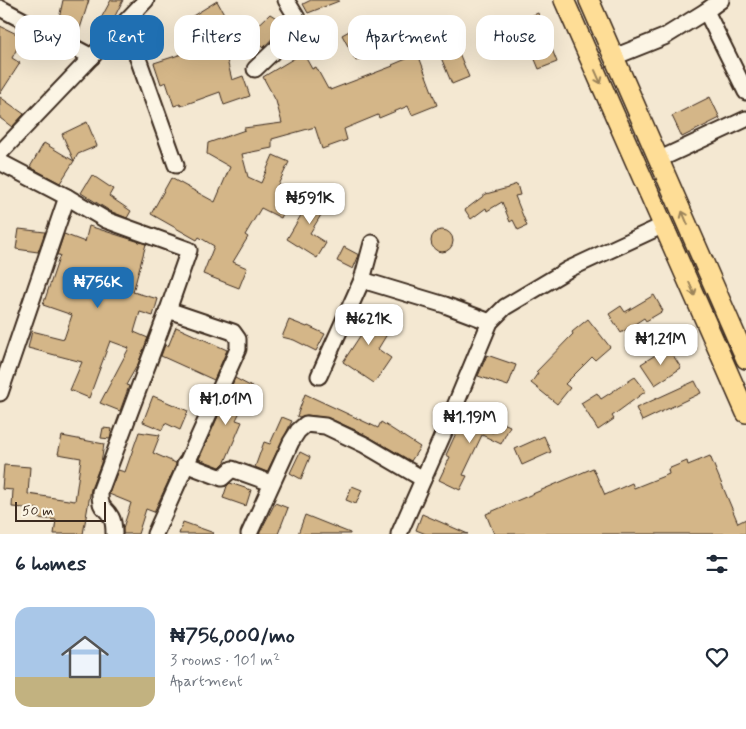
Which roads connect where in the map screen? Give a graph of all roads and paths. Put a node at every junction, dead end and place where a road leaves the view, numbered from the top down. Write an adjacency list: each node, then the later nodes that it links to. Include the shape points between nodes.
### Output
1 (146, 0): 8 (street)
2 (286, 0): 13 (street, via 299,27)
3 (564, 0): 21 (main road, one-way to 21)
4 (590, 0): 10 (main road)
5 (721, 0): 7 (street)
6 (0, 8): 9 (street)
7 (706, 12): 10 (street, via 664,37); 14 (street)
8 (132, 15)
9 (90, 56)
10 (614, 57): 17 (main road)
11 (90, 59): 16 (street)
12 (139, 60): 19 (street)
13 (255, 69)
14 (746, 92)
15 (746, 119): 17 (street)
16 (0, 153)
17 (660, 159): 23 (main road, one-way to 17)
18 (0, 162): 20 (street)
19 (176, 165)
20 (67, 197): 26 (street, via 106,220 189,250); 30 (street)
21 (664, 225): 24 (main road); 27 (street, via 569,269 505,307)
22 (372, 243): 25 (street)
23 (698, 248): 24 (main road); 28 (main road)
24 (678, 256): 31 (main road, one-way to 31)
25 (362, 280): 27 (street); 29 (street)
26 (168, 310): 32 (street, via 233,332 238,339 238,348); 35 (street, via 100,492 101,504 111,516)
27 (490, 322): 33 (street)
28 (746, 359)
29 (319, 376)
30 (0, 393)
31 (746, 413)
32 (185, 464): 34 (street, via 222,478 232,469); 36 (street)
33 (423, 479): 34 (street, via 325,426 306,424 290,442); 38 (street)
34 (271, 483): 37 (street)
35 (114, 534)
36 (155, 534)
37 (249, 534)
38 (399, 534)

